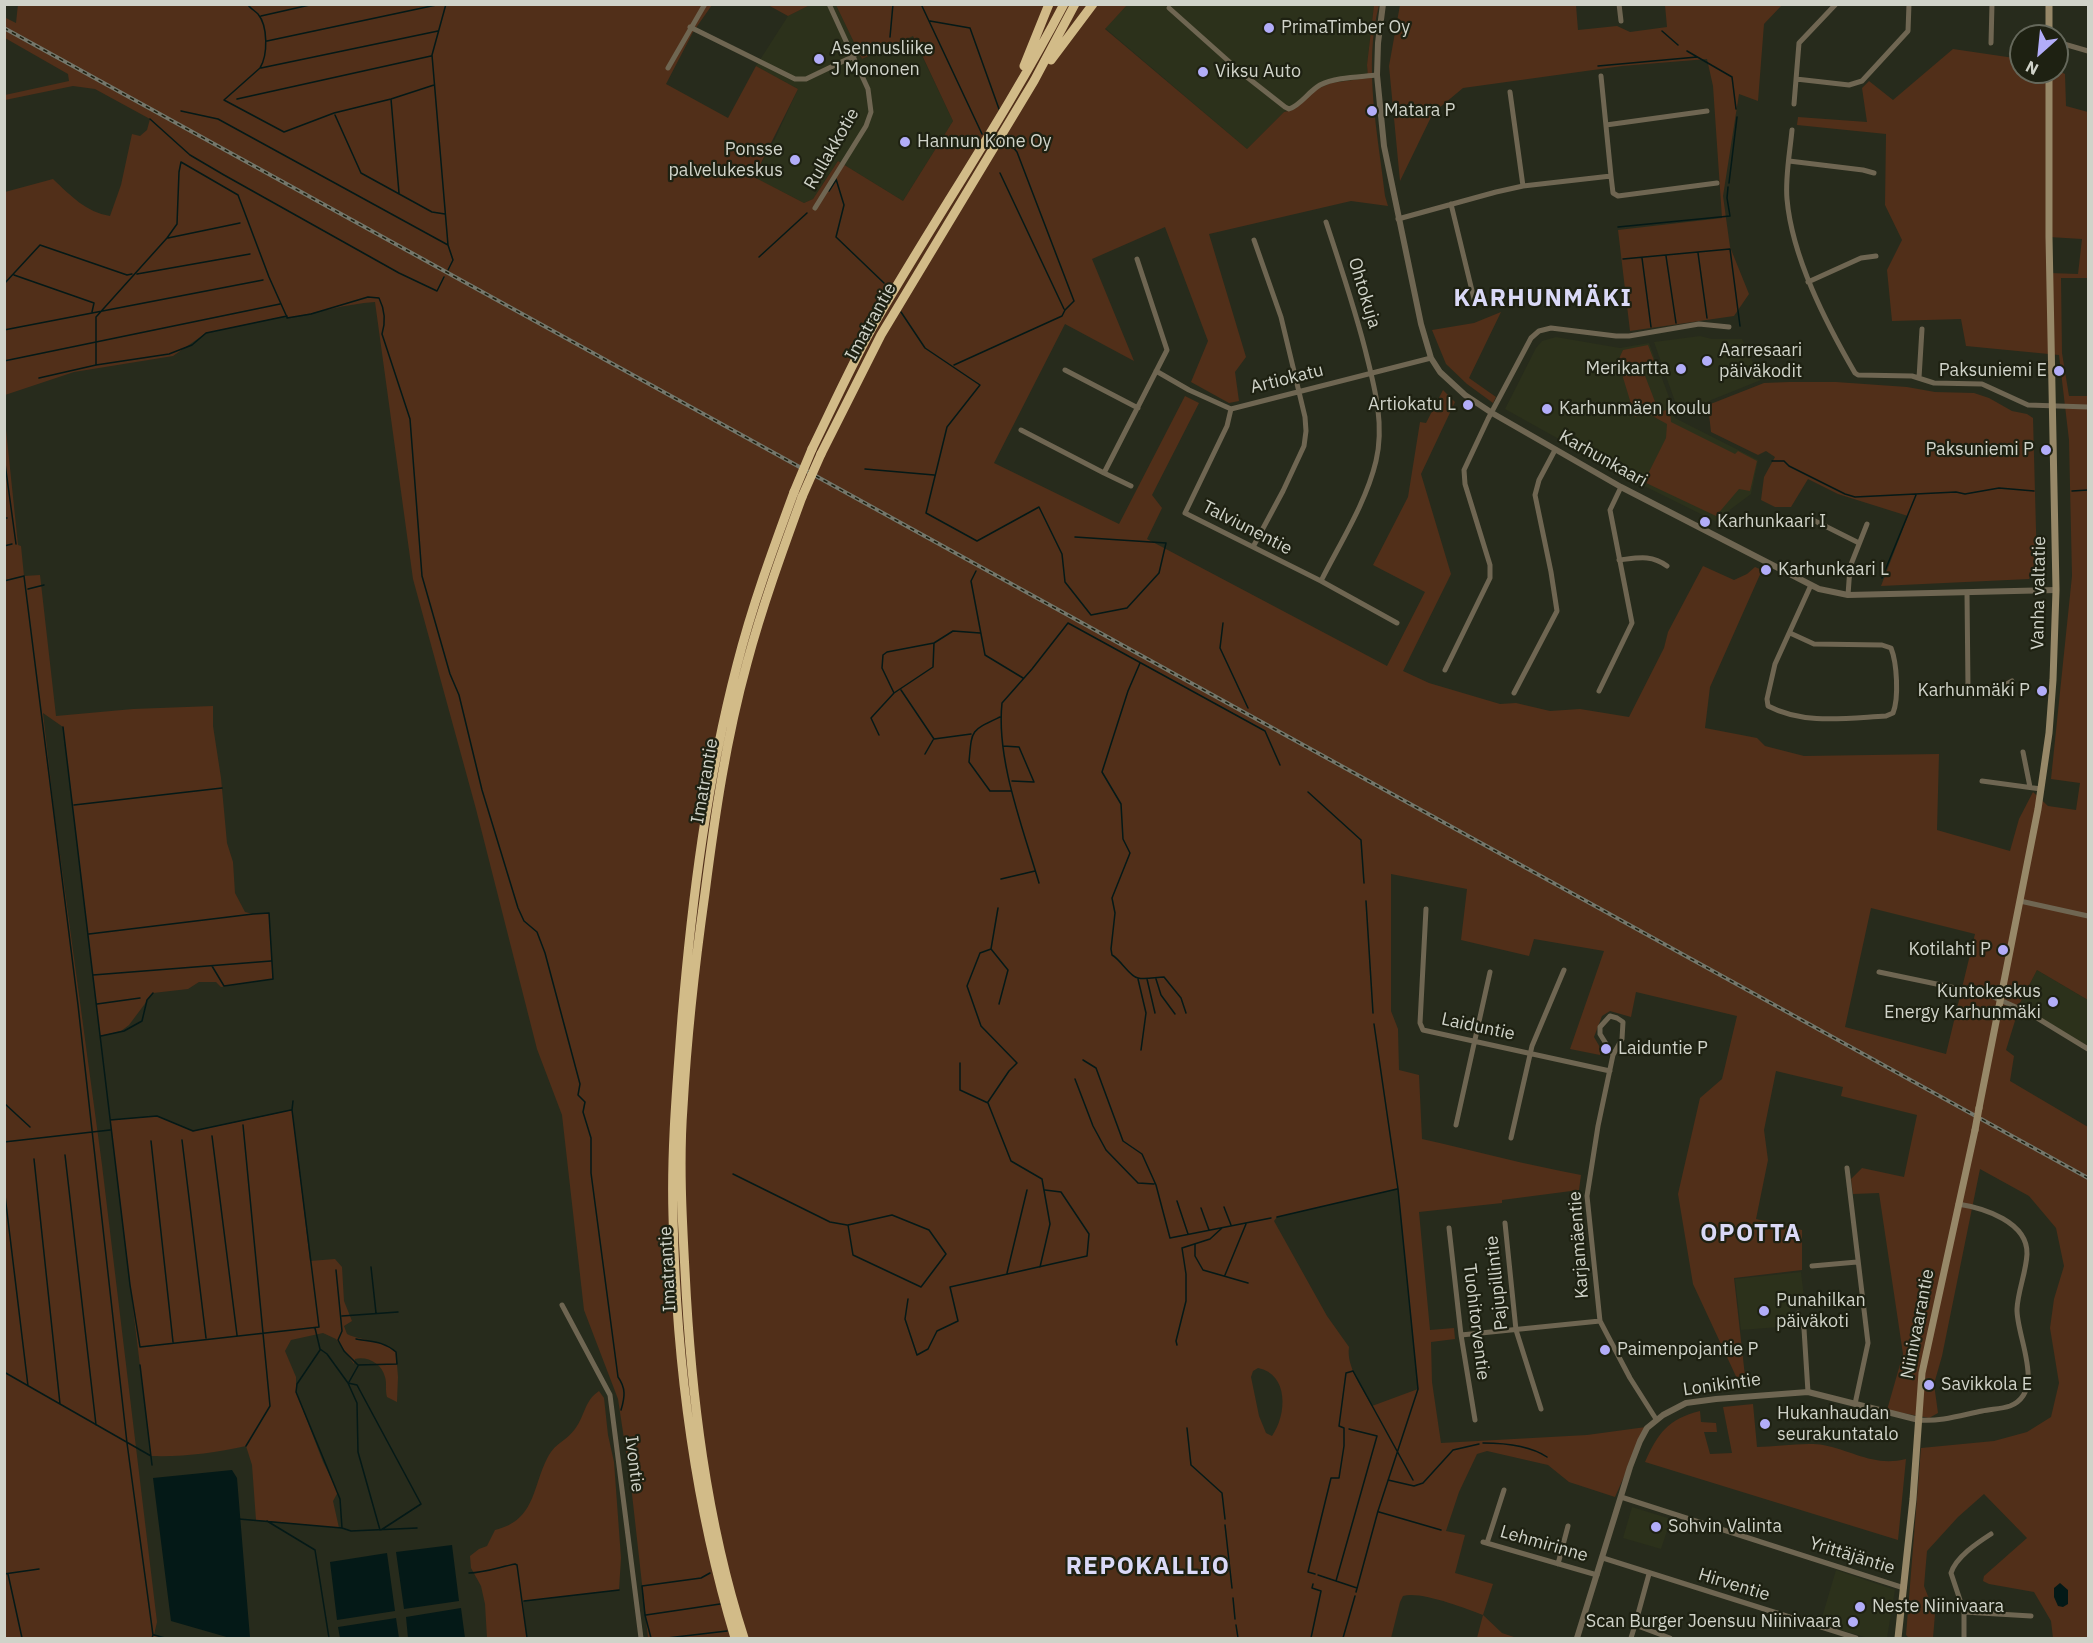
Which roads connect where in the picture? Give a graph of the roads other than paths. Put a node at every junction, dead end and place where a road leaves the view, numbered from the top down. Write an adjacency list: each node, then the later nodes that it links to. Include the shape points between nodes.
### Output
1 (705, 4): 16 (street)
2 (829, 4): 20 (street, Rullakkotie)
3 (1048, 4): 28 (highway)
4 (1064, 4): 28 (highway, Imatrantie)
5 (1075, 4): 25 (highway, Imatrantie)
6 (1093, 4): 25 (highway)
7 (1383, 4): 22 (street, Karhunkaari)
8 (1619, 4): 14 (street)
9 (1836, 4): 24 (street, via 1799,44)
10 (1909, 4): 24 (street, via 1908,31 1862,81 1849,85)
11 (1992, 4): 17 (street)
12 (2049, 4): 15 (main road)
13 (1169, 8): 22 (street, via 1289,109 1329,81)
14 (1621, 21)
15 (2049, 24)
16 (690, 27): 20 (street, via 795,80 806,79); 21 (street)
17 (1991, 43)
18 (2069, 45): 19 (street)
19 (2088, 51)
20 (854, 56): 39 (street, Rullakkotie, via 868,89 871,112)
21 (669, 68)
22 (1377, 75): 40 (street, Karhunkaari, via 1384,146)
23 (1601, 76): 31 (street)
24 (1796, 79): 29 (street)
25 (1034, 81): 62 (highway, Imatrantie)
26 (2049, 84): 55 (main road, Vanha valtatie)
27 (1510, 92): 37 (street)
28 (1009, 102): 62 (highway, Imatrantie, via 873,328 843,384)
29 (1794, 104)
30 (1707, 111): 31 (street)
31 (1606, 125): 35 (street)
32 (1791, 130): 33 (street)
33 (1789, 161): 34 (street); 45 (street, via 1789,214)
34 (1874, 173)
35 (1611, 176): 36 (street, via 1613,193 1618,196); 37 (street)
36 (1717, 183)
37 (1523, 186): 38 (street)
38 (1451, 204): 40 (street); 46 (street)
39 (815, 208)
40 (1398, 219): 49 (street, Karhunkaari)
41 (1326, 222): 52 (street, Ohtokuja, via 1352,299)
42 (1254, 240): 54 (street, via 1281,317)
43 (1876, 256): 45 (street, via 1861,258)
44 (1137, 259): 51 (street, via 1167,350)
45 (1808, 282): 53 (street, via 1855,373)
46 (1474, 303)
47 (1729, 327): 59 (street, via 1699,324 1629,336 1546,329 1527,344)
48 (1922, 329): 53 (street)
49 (1431, 358): 52 (street, Artiokatu); 59 (street, Karhunkaari, via 1446,379)
50 (1065, 370): 57 (street)
51 (1156, 371): 57 (street); 58 (street, Artiokatu)
52 (1371, 374): 54 (street, Artiokatu); 73 (street, Ohtokuja, via 1379,415 1377,459 1371,480)
53 (1919, 378): 55 (street, via 1934,383 1982,384 2028,405)
54 (1299, 391): 58 (street, Artiokatu); 70 (street, via 1305,417 1304,446)
55 (2053, 406): 56 (street); 75 (main road, Vanha valtatie)
56 (2088, 407)
57 (1138, 408): 63 (street)
58 (1231, 409): 70 (street, Talviunentie, via 1227,426 1185,513)
59 (1492, 413): 61 (street, Karhunkaari); 80 (street, via 1464,470 1490,565 1490,578)
60 (1021, 430): 63 (street)
61 (1555, 450): 65 (street, Karhunkaari); 83 (street, via 1535,495 1557,611)
62 (817, 451): 66 (highway, Imatrantie, bridge)
63 (1104, 473): 64 (street)
64 (1131, 486)
65 (1621, 487): 71 (street, via 1610,510); 74 (street, Karhunkaari)
66 (798, 495): 133 (highway, Imatrantie, via 769,558 740,652 706,806 689,938 675,1109 672,1216 686,1412 711,1546); 134 (highway, Imatrantie, via 746,665 723,763 698,939 682,1110 682,1216 696,1412 719,1544)
67 (1809, 518): 69 (street)
68 (1867, 524): 69 (street)
69 (1859, 543): 77 (street, via 1848,574)
70 (1253, 547): 73 (street, Talviunentie)
71 (1619, 560): 72 (street, via 1648,557); 82 (street, via 1632,623)
72 (1666, 566)
73 (1320, 581): 78 (street, Talviunentie)
74 (1811, 585): 77 (street, Karhunkaari); 79 (street)
75 (2056, 590): 76 (street, Karhunkaari); 87 (main road, Vanha valtatie, via 2053,680)
76 (1967, 593): 77 (street, Karhunkaari); 81 (street, via 1971,695 1982,696)
77 (1848, 595)
78 (1397, 623)
79 (1790, 633): 79 (street, via 1773,671 1768,706 1780,713 1815,718 1893,713 1891,648 1815,644)
80 (1445, 670)
81 (2012, 681)
82 (1599, 691)
83 (1514, 693)
84 (2023, 752): 86 (street)
85 (1982, 781): 86 (street)
86 (2030, 787): 87 (street)
87 (2041, 789): 88 (main road, Vanha valtatie)
88 (2020, 901): 90 (street); 94 (main road, Vanha valtatie)
89 (1426, 909): 95 (street, Laiduntie, via 1420,1023 1423,1030)
90 (2088, 916)
91 (1563, 970): 97 (street)
92 (1490, 972): 95 (street)
93 (1879, 972): 94 (street)
94 (2000, 999): 96 (street); 102 (main road, Vanha valtatie, bridge)
95 (1474, 1042): 97 (street, Laiduntie); 100 (street)
96 (2088, 1049)
97 (1530, 1054): 99 (street, Laiduntie); 101 (street)
98 (1613, 1055): 98 (street, Karjamäentie, via 1622,1039 1623,1022 1610,1016 1600,1027 1600,1034); 99 (street, Karjamäentie)
99 (1610, 1071): 111 (street, Karjamäentie, via 1587,1196)
100 (1456, 1125)
101 (1511, 1138)
102 (1968, 1161): 104 (main road, Niinivaarantie)
103 (1847, 1168): 107 (street)
104 (1958, 1204): 119 (main road, Niinivaarantie, via 1922,1373); 119 (street, via 1999,1217 2017,1230 2024,1242 2026,1263 2017,1309 2028,1384 2025,1394 2009,1406)
105 (1505, 1222): 112 (street, Pajupillintie)
106 (1449, 1228): 113 (street, Tuohitorventie)
107 (1857, 1262): 108 (street); 115 (street, via 1868,1343)
108 (1812, 1266)
109 (562, 1305): 132 (street, Ivontie, via 610,1395)
110 (1798, 1313): 114 (street, via 1804,1329)
111 (1600, 1322): 112 (street); 117 (street, Karjamäentie)
112 (1515, 1329): 113 (street); 116 (street, Pajupillintie)
113 (1461, 1335): 118 (street, Tuohitorventie)
114 (1808, 1392): 115 (street, Lonikintie); 117 (street, Lonikintie, via 1686,1403)
115 (1855, 1404): 119 (street, Lonikintie)
116 (1540, 1409)
117 (1656, 1419): 121 (street, Lonikintie, via 1640,1441)
118 (1475, 1420)
119 (1919, 1420): 128 (main road, Niinivaarantie)
120 (1504, 1490): 125 (street, Lehmirinne, via 1485,1542)
121 (1621, 1497): 124 (street, Lonikintie); 128 (street, Yrittäjäntie)
122 (1568, 1526): 125 (street)
123 (1991, 1534): 129 (street, via 1953,1567 1951,1573)
124 (1603, 1558): 126 (street, Hirventie); 127 (street, Lonikintie)
125 (1558, 1564): 127 (street, Lehmirinne)
126 (1649, 1574): 131 (street); 138 (street, Hirventie)
127 (1597, 1575): 135 (street, Lonikintie)
128 (1904, 1588): 139 (main road, Niinivaarantie)
129 (1964, 1612): 130 (street); 140 (street)
130 (2031, 1616)
131 (1635, 1625): 136 (street); 137 (street)
132 (641, 1638)
133 (735, 1638)
134 (744, 1638)
135 (1577, 1638)
136 (1631, 1638)
137 (1670, 1638)
138 (1856, 1638)
139 (1898, 1638)
140 (1964, 1638)

